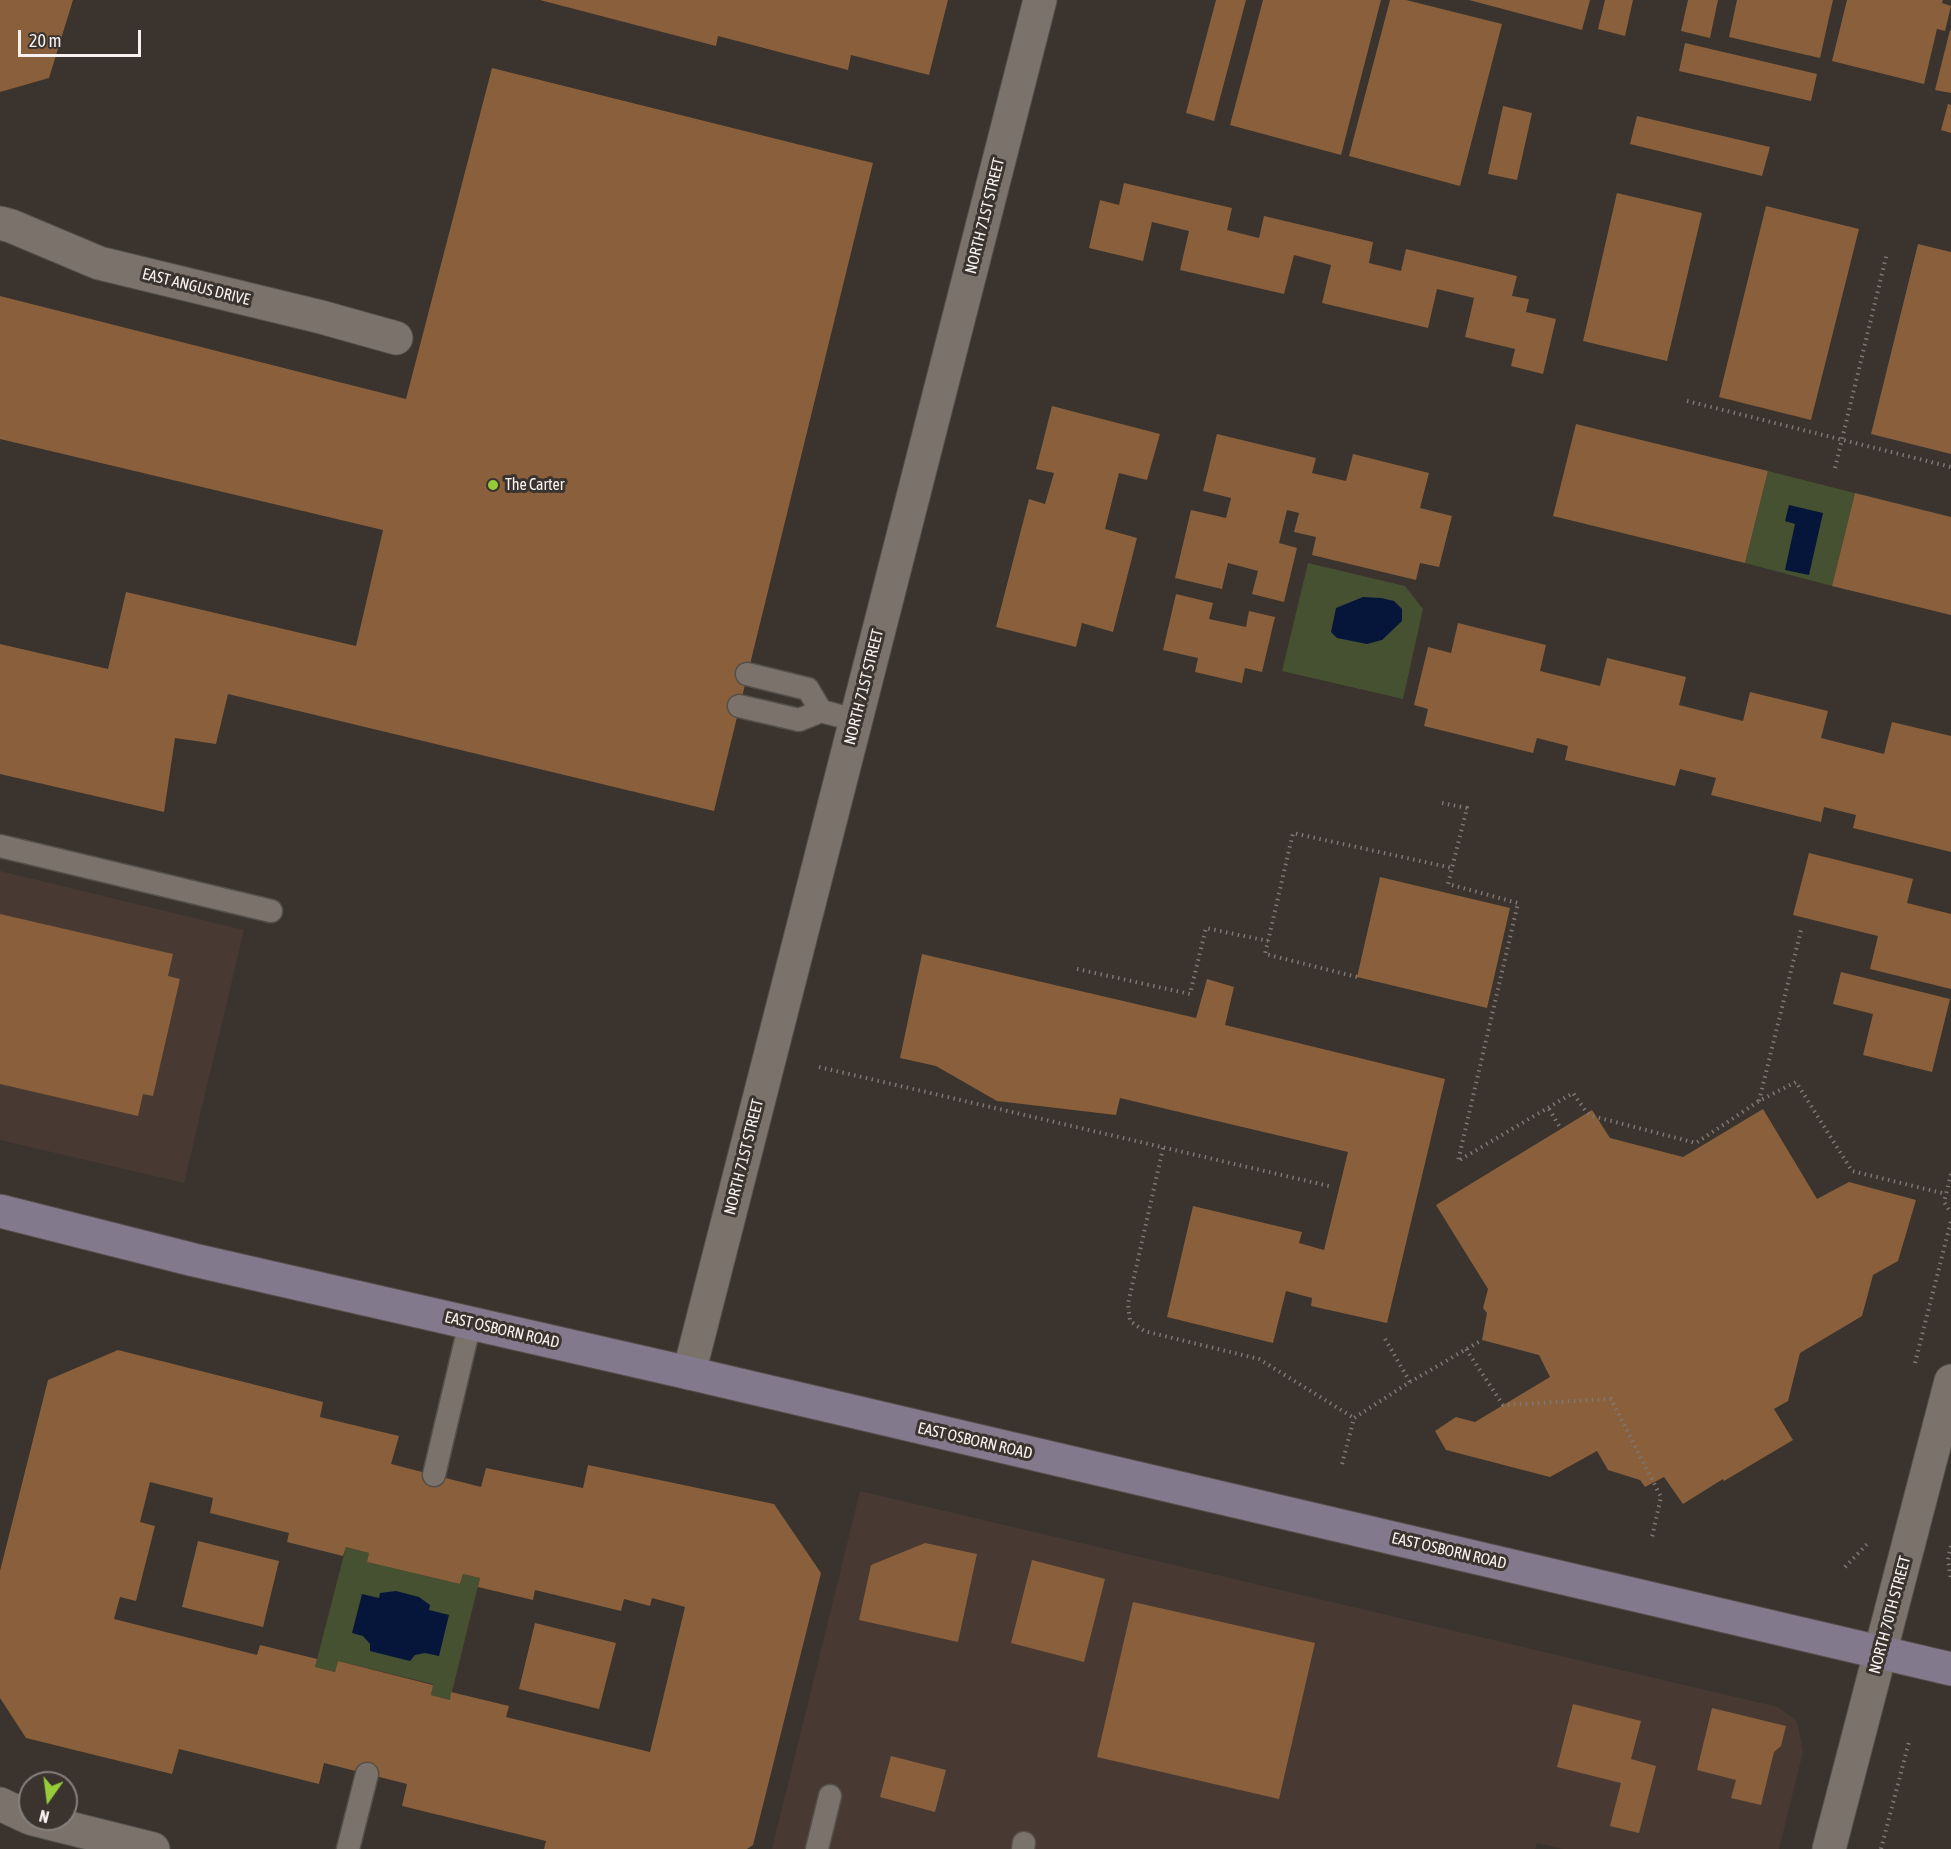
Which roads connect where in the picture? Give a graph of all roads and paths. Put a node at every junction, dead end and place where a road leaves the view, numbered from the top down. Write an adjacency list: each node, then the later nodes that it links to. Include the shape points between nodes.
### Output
1 (1040, 0): 12 (street, NORTH 71ST STREET)
2 (0, 223): 4 (street, EAST ANGUS DRIVE, via 99,263)
3 (1887, 253): 6 (path)
4 (396, 338)
5 (1687, 401): 6 (path)
6 (1841, 440): 7 (path); 8 (path)
7 (1951, 467)
8 (1834, 468)
9 (747, 674): 11 (lane, via 808,689)
10 (739, 706): 11 (lane, via 799,720)
11 (821, 711): 12 (lane)
12 (855, 720): 35 (street, NORTH 71ST STREET)
13 (1442, 803): 15 (path, via 1467,808)
14 (0, 846): 16 (lane)
15 (1452, 868): 18 (path, via 1293,833); 23 (path, via 1448,884 1518,903 1458,1161)
16 (272, 911)
17 (1801, 930): 22 (path)
18 (1268, 941): 19 (path, via 1206,928 1190,994); 20 (path, via 1265,954)
19 (1077, 969)
20 (1357, 977)
21 (819, 1067): 25 (path)
22 (1759, 1101): 23 (path, via 1696,1143 1592,1116 1573,1093); 28 (path, via 1797,1082 1852,1171)
23 (1549, 1109): 24 (path)
24 (1561, 1129)
25 (1163, 1148): 27 (path); 38 (path, via 1128,1304 1130,1321 1144,1331 1260,1359)
26 (1951, 1174): 28 (path)
27 (1333, 1187)
28 (1946, 1194): 30 (path, via 1944,1202)
29 (0, 1211): 31 (main road, EAST OSBORN ROAD)
30 (1951, 1213)
31 (470, 1323): 35 (main road, EAST OSBORN ROAD); 40 (lane)
32 (1384, 1339): 37 (path)
33 (1482, 1340): 34 (path)
34 (1466, 1349): 37 (path); 41 (path, via 1503,1405 1611,1399 1661,1497)
35 (689, 1373): 44 (main road, EAST OSBORN ROAD)
36 (1951, 1381): 44 (street, NORTH 70TH STREET)
37 (1410, 1382): 38 (path)
38 (1354, 1418): 39 (path)
39 (1342, 1464)
40 (434, 1475)
41 (1652, 1537)
42 (1951, 1546): 43 (path)
43 (1951, 1580)
44 (1880, 1652): 45 (main road, EAST OSBORN ROAD); 55 (street, NORTH 70TH STREET)
45 (1951, 1669)
46 (1909, 1742): 56 (path)
47 (367, 1773): 53 (lane)
48 (830, 1796): 54 (lane)
49 (0, 1804): 50 (street)
50 (18, 1812)
51 (78, 1830): 52 (street)
52 (153, 1849)
53 (348, 1849)
54 (817, 1849)
55 (1829, 1849)
56 (1881, 1849)

